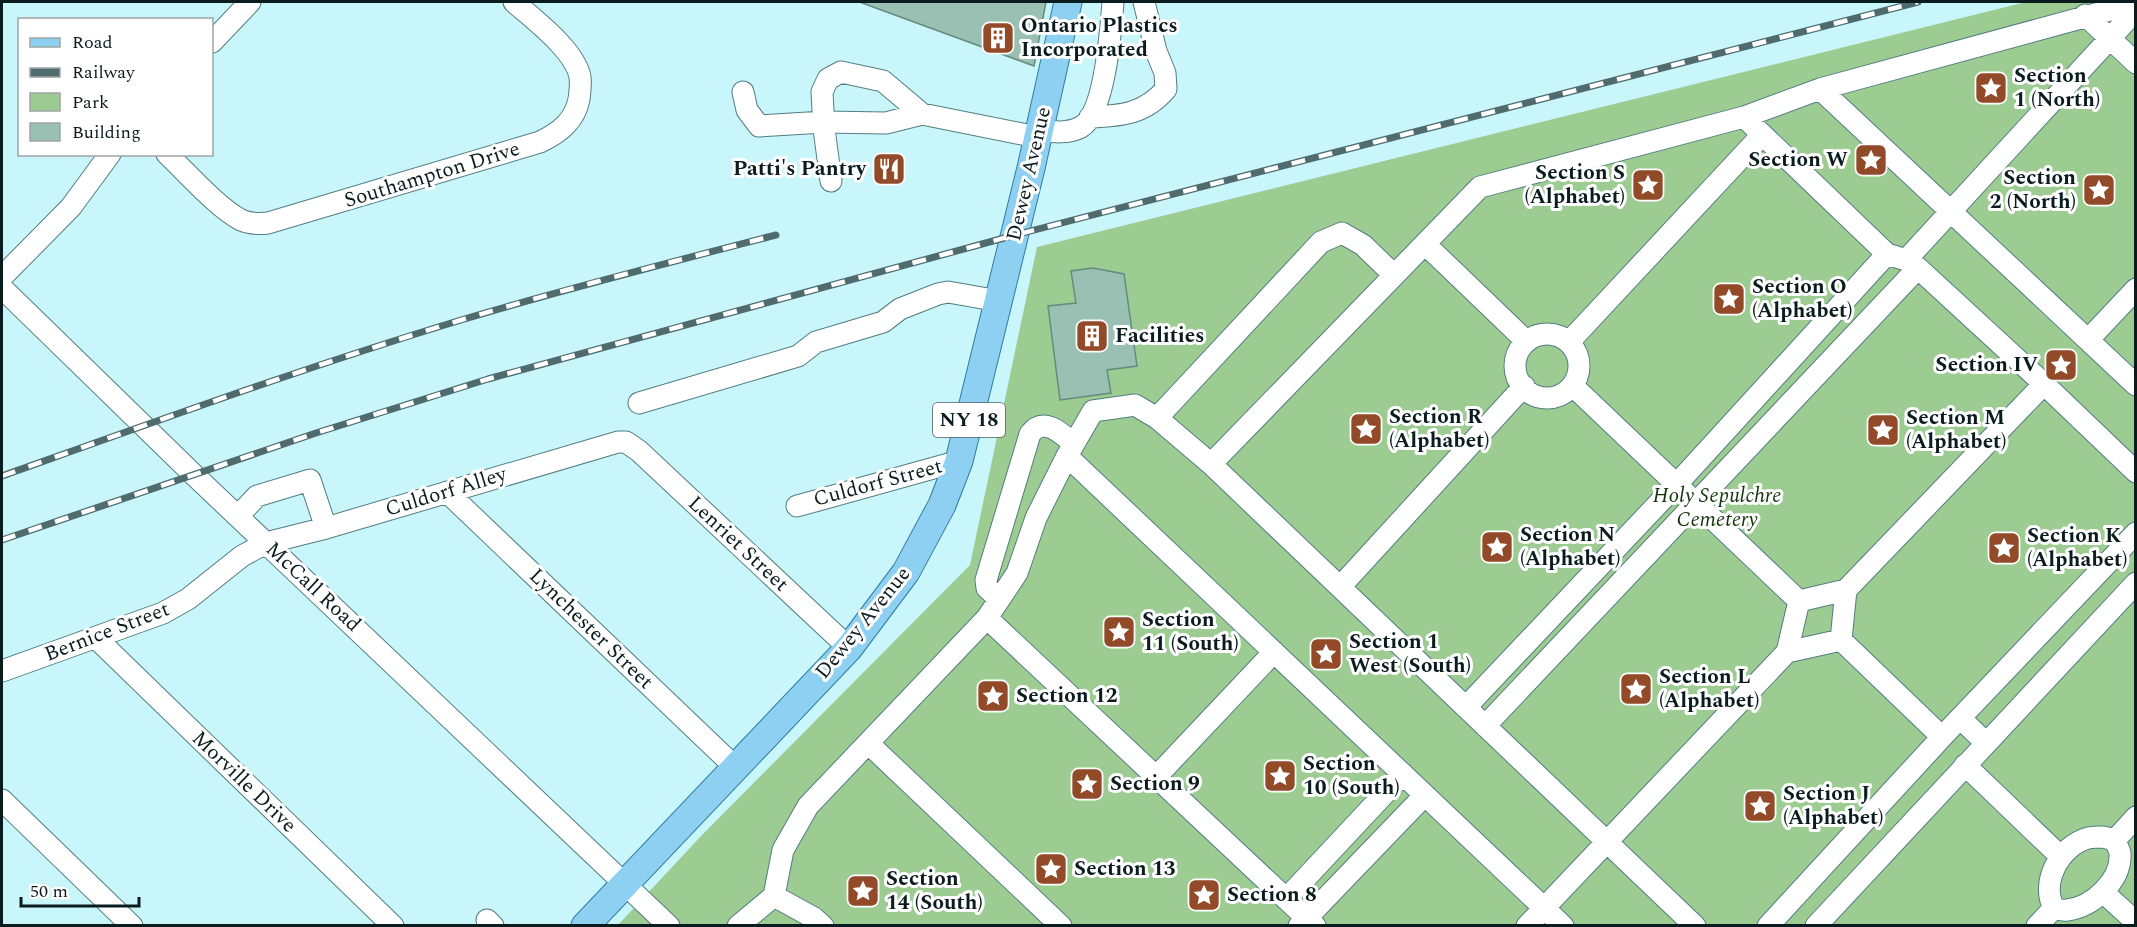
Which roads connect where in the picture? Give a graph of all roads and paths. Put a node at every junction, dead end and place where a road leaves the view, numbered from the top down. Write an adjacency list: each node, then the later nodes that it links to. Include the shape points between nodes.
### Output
1 (250, 2): 10 (street)
2 (514, 2): 21 (street, Southampton Drive, via 567,51 580,75 573,116 560,131 540,142 268,223 239,219)
3 (1068, 2): 18 (main road, Dewey Avenue / NY 18)
4 (1113, 2): 15 (street, via 1102,89)
5 (1144, 2): 15 (street, via 1166,89 1146,108)
6 (2136, 3): 8 (street)
7 (2136, 10): 9 (street)
8 (2085, 15): 9 (street); 12 (street)
9 (2109, 39): 11 (street); 23 (street)
10 (213, 41)
11 (2136, 63)
12 (1820, 89): 16 (street); 23 (street)
13 (743, 92): 17 (street, via 747,110 759,126)
14 (922, 114): 17 (street, via 886,123); 17 (street, via 883,81 841,72 828,79 822,92); 18 (street)
15 (1090, 117): 18 (street, via 1081,127)
16 (1744, 117): 19 (street); 24 (street, via 1480,187)
17 (824, 122): 22 (street)
18 (1038, 134): 30 (main road, Dewey Avenue / NY 18)
19 (1762, 135): 25 (street); 33 (street)
20 (109, 156): 27 (street, via 71,207)
21 (169, 156)
22 (831, 181)
23 (1952, 211): 25 (street); 31 (street)
24 (1425, 244): 26 (street); 32 (street)
25 (1904, 261): 34 (street); 45 (street); 47 (street)
26 (1394, 275): 39 (street, via 1363,245 1342,234 1321,242); 43 (street)
27 (2, 278)
28 (2, 288): 49 (street, McCall Road)
29 (2136, 289): 31 (street)
30 (999, 301): 38 (street, via 948,292 938,294 900,309 883,322 816,342 798,356); 42 (main road, Dewey Avenue / NY 18)
31 (2088, 340): 37 (street)
32 (1526, 341): 33 (street, via 1552,334); 35 (street, via 1515,360 1518,380)
33 (1569, 342): 36 (street, via 1580,368)
34 (2044, 384): 44 (street); 55 (street)
35 (1524, 386): 36 (street, via 1533,395 1544,398 1565,394); 54 (street)
36 (1573, 386): 45 (street)
37 (2136, 386)
38 (639, 403)
39 (1157, 418): 41 (street, via 1135,405 1093,411); 43 (street)
40 (626, 442): 46 (street, Culdorf Alley, via 610,443); 61 (street, Lenriet Street)
41 (1070, 450): 56 (street, via 1036,518 1017,573); 56 (street, via 1056,429 1044,425 1030,434 986,580 987,588); 62 (street)
42 (959, 461): 48 (street, Culdorf Street); 61 (main road, Dewey Avenue / NY 18, via 942,505 911,564)
43 (1211, 464): 54 (street)
44 (2136, 472)
45 (1676, 485): 47 (street); 65 (street)
46 (447, 492): 50 (street, Culdorf Alley); 72 (street, Lynchester Street)
47 (1696, 504): 57 (street); 67 (street)
48 (797, 506)
49 (238, 516): 50 (street, via 257,496 310,480); 52 (street, McCall Road)
50 (326, 528): 52 (street, Culdorf Alley)
51 (2136, 533): 66 (street)
52 (266, 543): 59 (street, Bernice Street, via 233,562 188,599 152,618); 81 (street, McCall Road)
53 (2136, 583): 70 (street)
54 (1340, 587): 65 (street)
55 (1846, 590): 57 (street); 60 (street)
56 (999, 599): 58 (street)
57 (1799, 601): 63 (street)
58 (987, 618): 69 (street); 74 (street)
59 (96, 638): 64 (street, Bernice Street); 90 (street, Morville Drive)
60 (1841, 640): 63 (street); 68 (street)
61 (849, 648): 72 (main road, Dewey Avenue / NY 18)
62 (1274, 652): 73 (street); 74 (street)
63 (1787, 652): 79 (street)
64 (2, 671)
65 (1466, 707): 67 (street)
66 (1960, 718): 68 (street); 70 (street)
67 (1485, 726): 79 (street)
68 (1942, 737): 99 (street)
69 (868, 743): 83 (street, via 808,806 783,850); 95 (street)
70 (1986, 743): 71 (street)
71 (1965, 765): 80 (street); 100 (street)
72 (735, 767): 81 (main road, Dewey Avenue / NY 18)
73 (1403, 774): 75 (street); 84 (street)
74 (1156, 777): 84 (street)
75 (1425, 795): 85 (street); 88 (street)
76 (2, 800): 89 (street)
77 (2136, 817): 78 (street)
78 (2115, 840): 80 (street, via 2088,838); 82 (street, via 2120,854)
79 (1607, 842): 85 (street); 98 (street)
80 (2060, 856): 86 (street, via 2048,897)
81 (626, 884): 91 (main road, Dewey Avenue / NY 18); 92 (street, McCall Road)
82 (2104, 893): 86 (street, via 2066,911); 87 (street)
83 (774, 896): 93 (street); 94 (street)
84 (1286, 899): 88 (street)
85 (1544, 907): 96 (street); 97 (street)
86 (2054, 908): 101 (street)
87 (2136, 922)
88 (1307, 923)
89 (132, 926)
90 (393, 926)
91 (585, 926)
92 (669, 926)
93 (738, 926)
94 (823, 926)
95 (1061, 926)
96 (1527, 926)
97 (1563, 926)
98 (1695, 926)
99 (1768, 926)
100 (1816, 926)
101 (2037, 926)

